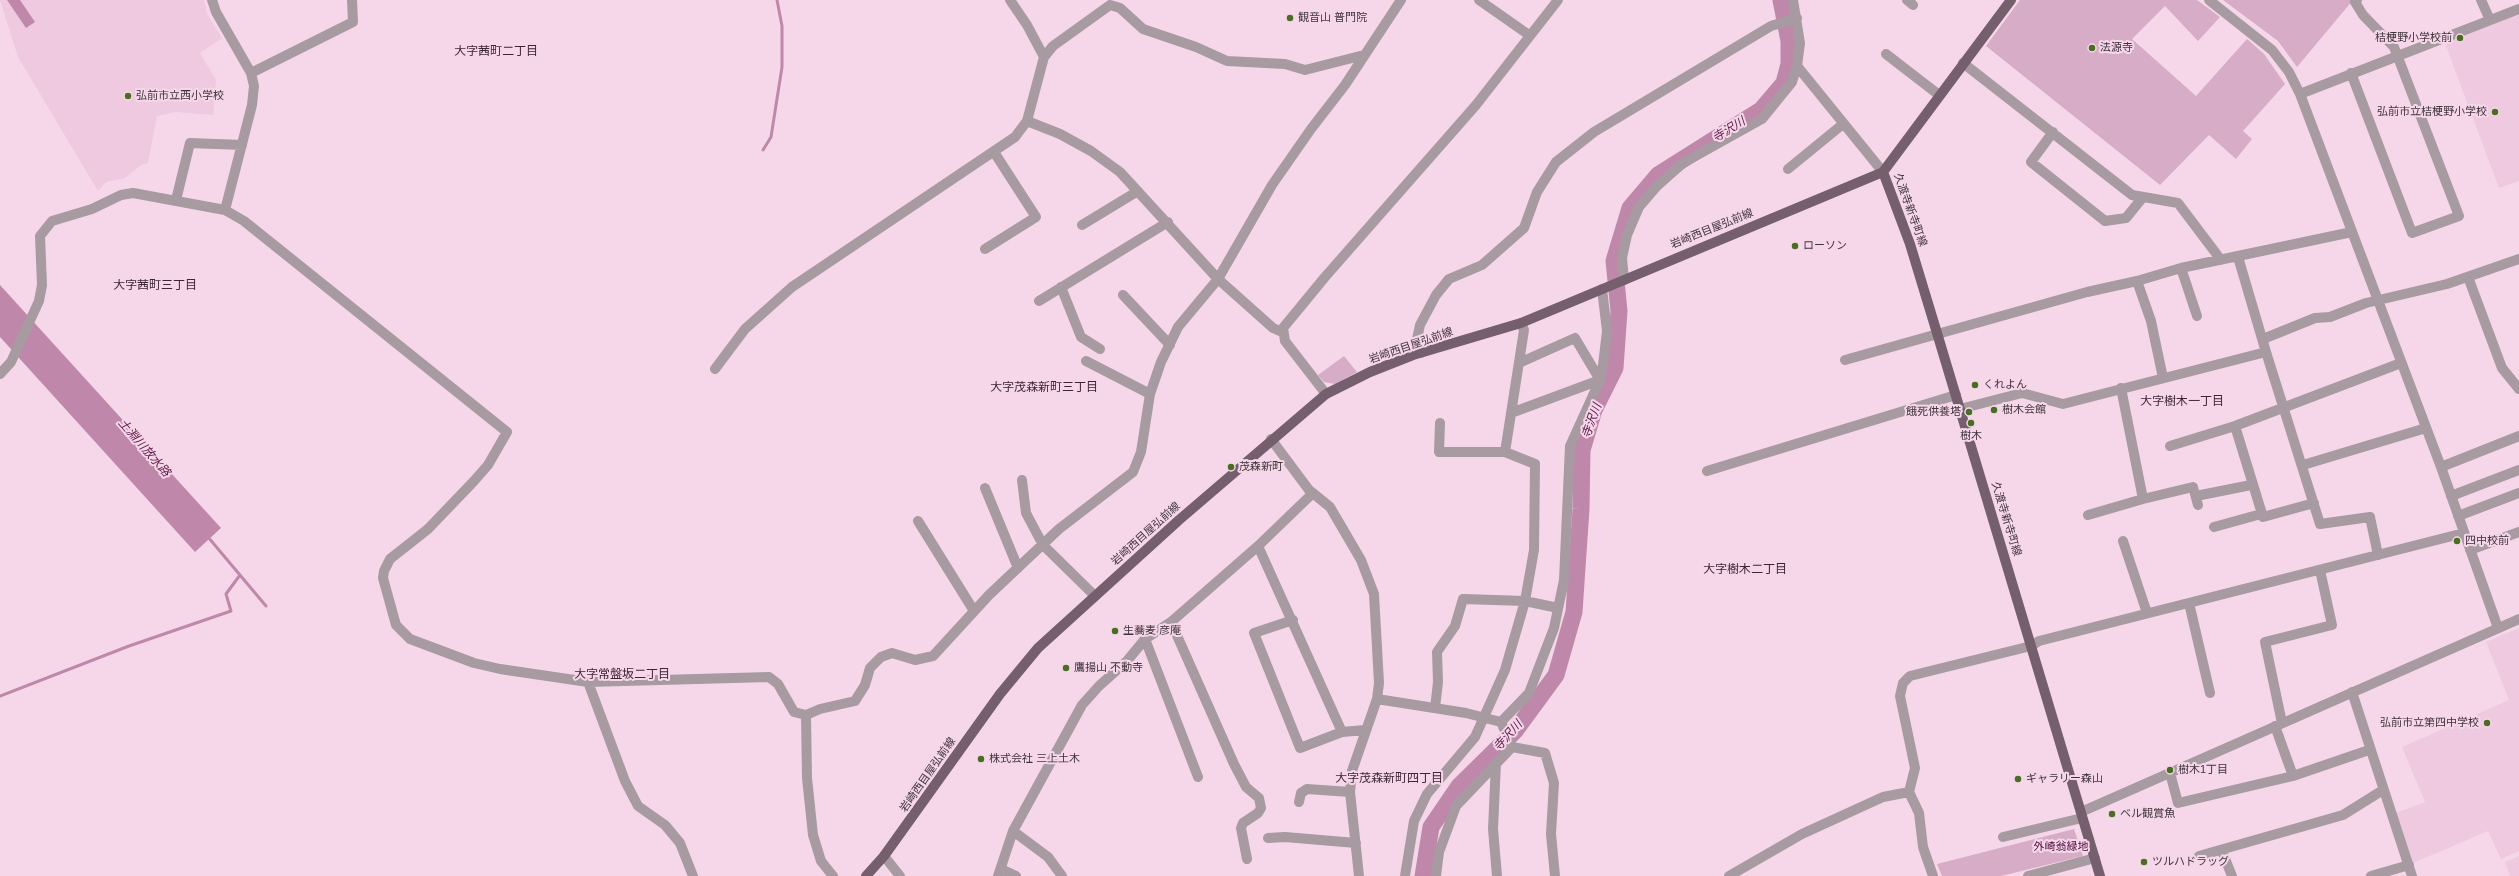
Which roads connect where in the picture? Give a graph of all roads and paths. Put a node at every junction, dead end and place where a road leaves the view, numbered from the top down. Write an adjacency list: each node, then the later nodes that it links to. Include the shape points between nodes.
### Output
1 (212, 0): 22 (street, via 216,12)
2 (352, 0): 22 (street, via 353,22)
3 (1010, 0): 19 (street, via 1028,25)
4 (1401, 0): 17 (street)
5 (1479, 0): 15 (street)
6 (1558, 0): 15 (street)
7 (1793, 0): 13 (street)
8 (2011, 0): 20 (main road)
9 (2209, 0): 24 (street, via 2272,50 2289,72)
10 (2357, 0): 18 (street, via 2355,2 2363,15 2394,47)
11 (2481, 0): 14 (street)
12 (2519, 9): 14 (street)
13 (1795, 19): 21 (street, via 1800,43); 62 (street, via 1771,26 1594,132 1556,162 1537,192 1524,228 1482,265 1449,279 1436,295 1420,325 1417,339)
14 (2490, 20): 18 (street)
15 (1529, 35): 56 (street, via 1476,105 1325,277)
16 (1886, 54): 25 (street)
17 (1364, 55): 19 (street, via 1305,70 1285,64 1227,61 1196,47 1143,29 1120,8 1110,5 1053,46); 46 (street, via 1272,185)
18 (2397, 56): 23 (street); 23 (street, via 2459,216 2412,233)
19 (1044, 57): 26 (street)
20 (1963, 63): 25 (main road); 28 (street)
21 (1797, 66): 27 (street); 47 (street, via 1792,82 1762,120 1683,162 1657,186 1639,208 1622,258)
22 (251, 73): 29 (street, via 254,86 252,105)
23 (2351, 73): 24 (street)
24 (2300, 94): 39 (street)
25 (1939, 95): 32 (main road)
26 (1027, 121): 30 (street, via 1015,137); 33 (street, via 1060,134 1091,151 1120,172)
27 (1843, 124): 31 (street); 32 (street)
28 (2053, 132): 34 (street, via 2132,194); 34 (street, via 2031,162 2105,221 2126,218)
29 (242, 145): 35 (street, via 190,143); 36 (street)
30 (994, 152): 40 (street, via 1036,217); 67 (street, via 792,288 745,329)
31 (1788, 169)
32 (1883, 172): 47 (main road, 岩崎西目屋弘前線); 57 (main road, 久渡寺新寺町線, via 1910,244)
33 (1138, 191): 37 (street); 38 (street)
34 (2143, 197): 43 (street, via 2178,203)
35 (176, 200): 36 (street); 68 (street, via 133,192 52,222 40,236 42,285 35,309 11,362)
36 (225, 210): 124 (street, via 244,221 507,432 491,461 474,481 428,530 390,559 384,571 386,594 396,625 410,639 474,663)
37 (1168, 222): 46 (street, via 1182,242); 49 (street)
38 (1082, 225)
39 (2352, 232): 41 (street); 52 (street)
40 (985, 249)
41 (2238, 257): 43 (street); 58 (street)
42 (2519, 259): 45 (street)
43 (2221, 260): 44 (street)
44 (2181, 268): 48 (street); 54 (street)
45 (2468, 277): 52 (street); 72 (street, via 2502,368)
46 (1218, 279): 56 (street, via 1273,328); 59 (street, via 1178,328)
47 (1622, 281): 50 (main road, 岩崎西目屋弘前線)
48 (2137, 281): 57 (street); 69 (street, via 2151,321)
49 (1060, 287): 53 (street); 60 (street, via 1081,337)
50 (1604, 288): 55 (main road, 岩崎西目屋弘前線); 70 (street, via 1607,331)
51 (1123, 295): 59 (street)
52 (2378, 300): 58 (street, via 2330,318 2315,318); 66 (street)
53 (1039, 301)
54 (2197, 316)
55 (1521, 323): 62 (main road, 岩崎西目屋弘前線); 65 (street, via 1524,330)
56 (1282, 332): 74 (street, via 1285,341)
57 (1937, 333): 63 (street); 75 (main road, 久渡寺新寺町線)
58 (2263, 339): 61 (street)
59 (1170, 345): 73 (street)
60 (1100, 349)
61 (2266, 352): 69 (street); 76 (street)
62 (1421, 353): 74 (main road, 岩崎西目屋弘前線, via 1376,370)
63 (1845, 360)
64 (1086, 361): 73 (street)
65 (1519, 363): 70 (street, via 1575,338); 78 (street)
66 (2402, 363): 76 (street); 81 (street)
67 (714, 369)
68 (0, 374)
69 (2163, 378): 71 (street)
70 (1600, 380): 78 (street); 115 (street, via 1570,446 1564,580)
71 (2121, 388): 77 (street, via 2063,404 2022,393); 96 (street)
72 (2519, 389)
73 (1150, 394): 106 (street, via 1141,452 1133,472)
74 (1326, 394): 83 (main road, 岩崎西目屋弘前線)
75 (1956, 395): 77 (main road, 久渡寺新寺町線); 89 (street)
76 (2282, 408): 80 (street); 86 (street)
77 (1960, 409): 123 (main road, 久渡寺新寺町線)
78 (1510, 414): 85 (street)
79 (1440, 423): 85 (street, via 1439,452)
80 (2235, 426): 84 (street); 91 (street)
81 (2426, 428): 86 (street); 87 (street)
82 (2519, 436): 87 (street)
83 (1271, 440): 93 (street); 112 (main road, 岩崎西目屋弘前線)
84 (2170, 446)
85 (1505, 452): 113 (street, via 1535,464 1534,550)
86 (2303, 465): 97 (street)
87 (2441, 466): 95 (street)
88 (2519, 470): 95 (street)
89 (1707, 471)
90 (1022, 480): 106 (street, via 1026,513)
91 (2251, 485): 96 (street, via 2197,501 2193,487); 98 (street)
92 (985, 488): 110 (street)
93 (1313, 493): 107 (street); 127 (street, via 1330,508 1361,560 1374,594 1379,683)
94 (2519, 493): 100 (street)
95 (2451, 496): 100 (street)
96 (2143, 499): 99 (street)
97 (2314, 503): 98 (street, via 2263,517); 109 (street, via 2320,524 2370,517)
98 (2262, 514): 102 (street)
99 (2088, 515)
100 (2458, 516): 104 (street)
101 (918, 521): 116 (street)
102 (2214, 527)
103 (2519, 532): 108 (street)
104 (2464, 533): 108 (street); 109 (street)
105 (2123, 541): 117 (street)
106 (1043, 545): 110 (street); 112 (street)
107 (1258, 546): 119 (street); 120 (street)
108 (2470, 550): 121 (street)
109 (2378, 555): 111 (street)
110 (1018, 568): 116 (street)
111 (2320, 570): 114 (street); 132 (street, via 2332,625 2264,642)
112 (1095, 596): 151 (main road, 岩崎西目屋弘前線, via 1038,648 1000,694)
113 (1525, 601): 115 (street); 128 (street, via 1463,599 1455,626 1436,652 1438,682); 130 (street, via 1505,670)
114 (2189, 602): 117 (street); 126 (street)
115 (1558, 608): 131 (street, via 1554,628 1529,693)
116 (974, 611): 129 (street, via 933,656 915,660 892,653 881,657 870,668 865,685 855,701)
117 (2147, 613): 123 (street, via 2039,641)
118 (2519, 619): 121 (street)
119 (1293, 620): 134 (street); 134 (street, via 1254,633 1300,748)
120 (1171, 622): 122 (street); 154 (street, via 1234,764 1246,787 1259,798 1261,808 1258,813 1241,828)
121 (2498, 628): 125 (street)
122 (1145, 639): 140 (street); 146 (street, via 1127,661 1082,705)
123 (2031, 646): 143 (street, via 1910,676 1903,683 1901,704 1915,768); 145 (main road, 久渡寺新寺町線)
124 (588, 682): 129 (street, via 769,677 778,684 794,712); 157 (street, via 625,781 638,806 666,825 680,843)
125 (2352, 692): 132 (street); 136 (street)
126 (2210, 693)
127 (1377, 699): 128 (street); 133 (street)
128 (1435, 708): 130 (street)
129 (806, 715): 158 (street, via 806,756 813,835 821,861)
130 (1483, 716): 131 (street); 164 (street, via 1475,737 1427,794 1414,821)
131 (1501, 724): 135 (street)
132 (2279, 725): 138 (street); 139 (street)
133 (1365, 730): 134 (street); 142 (street, via 1352,771)
134 (1342, 732)
135 (1510, 745): 137 (street); 167 (street, via 1545,753 1554,783 1551,834)
136 (2369, 750): 139 (street); 141 (street)
137 (1496, 763): 165 (street, via 1456,806 1439,852); 166 (street, via 1493,829)
138 (2170, 773): 139 (street, via 2178,803); 145 (street)
139 (2293, 776)
140 (1198, 777)
141 (2383, 790): 150 (street, via 2343,815); 155 (street)
142 (1350, 792): 144 (street, via 1307,788 1301,793); 149 (street)
143 (1909, 792): 168 (street, via 1883,797 1802,834); 169 (street, via 1919,813 1923,847)
144 (1299, 802)
145 (2082, 815): 147 (street); 153 (main road, 久渡寺新寺町線)
146 (1013, 831): 156 (street); 162 (street, via 1048,857)
147 (2003, 837)
148 (1268, 838): 149 (street)
149 (1356, 843): 163 (street)
150 (2222, 851): 152 (street); 172 (street)
151 (884, 856): 159 (main road, 岩崎西目屋弘前線); 160 (street)
152 (2199, 856)
153 (2095, 858): 170 (street); 171 (main road, 久渡寺新寺町線)
154 (1247, 859)
155 (2409, 865): 173 (street); 174 (street)
156 (1000, 872): 161 (street)
157 (693, 876)
158 (833, 876)
159 (866, 876)
160 (900, 876)
161 (1016, 876)
162 (1062, 876)
163 (1359, 876)
164 (1405, 876)
165 (1436, 876)
166 (1496, 876)
167 (1555, 876)
168 (1730, 876)
169 (1933, 876)
170 (2028, 876)
171 (2100, 876)
172 (2232, 876)
173 (2371, 876)
174 (2412, 876)

